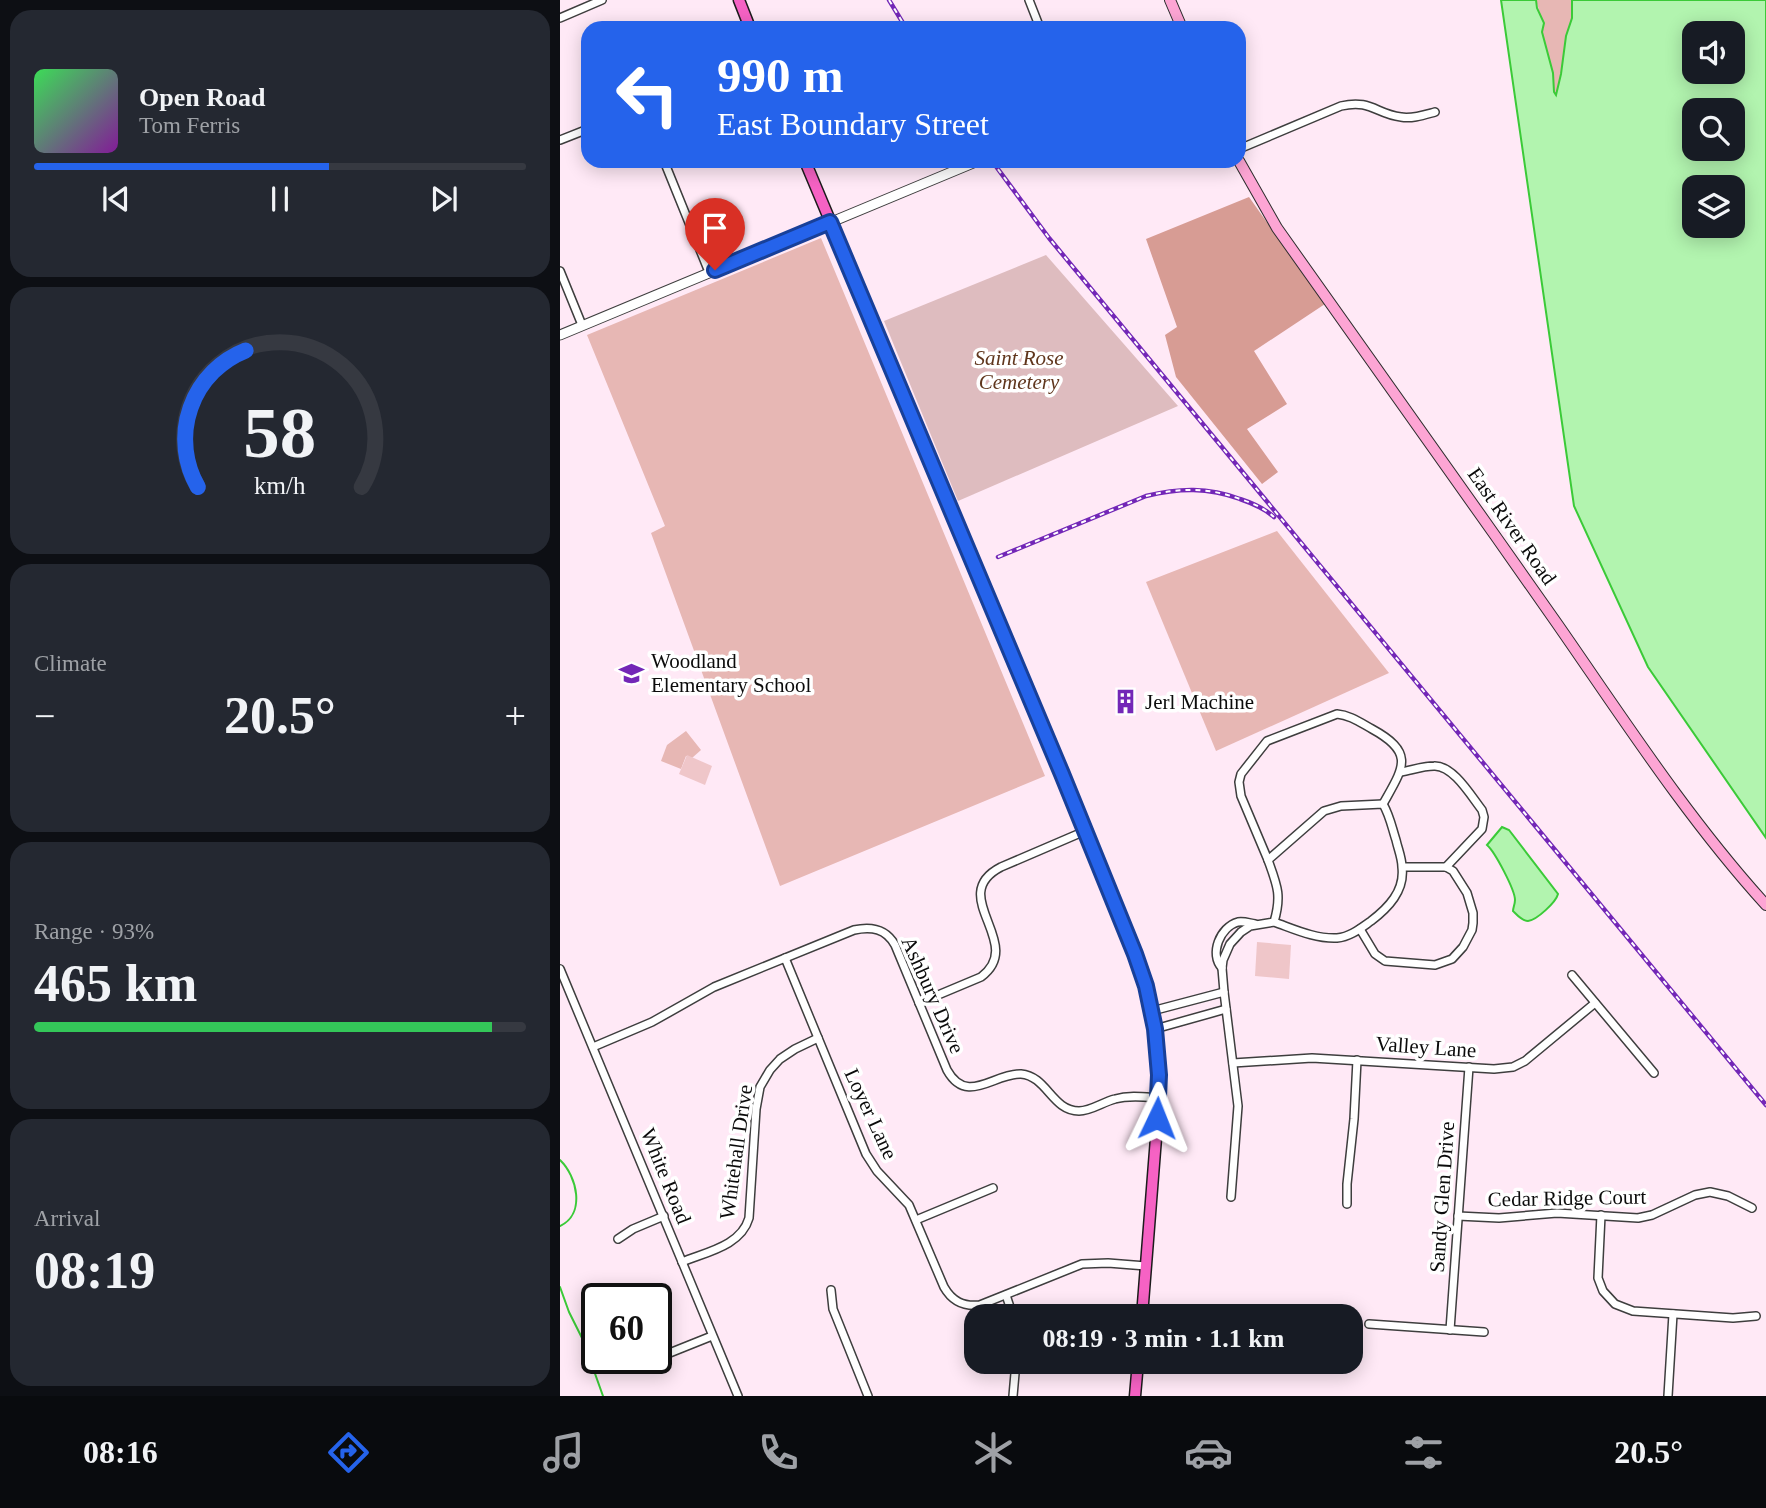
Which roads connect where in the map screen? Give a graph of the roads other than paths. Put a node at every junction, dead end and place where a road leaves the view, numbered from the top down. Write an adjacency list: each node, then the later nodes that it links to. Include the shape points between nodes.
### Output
1 (602, 0): 5 (street)
2 (739, 0): 7 (main road)
3 (1029, 0): 8 (street)
4 (1170, 0): 9 (main road)
5 (592, 2): 6 (street)
6 (560, 18)
7 (747, 21)
8 (1037, 21)
9 (1179, 21)
10 (1435, 112): 13 (street, via 1401,117 1350,104)
11 (581, 132): 12 (street)
12 (560, 141)
13 (1246, 146)
14 (667, 168): 20 (street)
15 (807, 168): 18 (main road)
16 (961, 168): 18 (street)
17 (1243, 168): 29 (main road, East River Road, via 1277,228 1631,729 1696,820)
18 (830, 222): 20 (street); 25 (main road)
19 (560, 271): 21 (street)
20 (709, 272): 21 (street)
21 (582, 325): 22 (street)
22 (560, 335)
23 (1401, 772): 24 (street); 26 (street, via 1401,757 1393,742 1342,714 1267,741 1239,782); 28 (street, via 1443,767 1482,810 1482,829)
24 (1383, 804): 26 (street, via 1324,811); 27 (street)
25 (1085, 831): 38 (street, via 988,875 980,896 996,943 992,967 977,979); 41 (main road, via 1135,954)
26 (1268, 860): 30 (street, via 1278,885)
27 (1402, 867): 28 (street); 32 (street, via 1392,901)
28 (1446, 867): 32 (street, via 1467,892 1473,923 1469,939 1452,959 1435,965 1385,961 1375,954)
29 (1766, 905)
30 (1274, 922): 31 (street); 32 (street, via 1324,937 1338,938)
31 (1256, 925): 34 (street, via 1236,937); 34 (street, via 1234,924 1224,933 1215,952)
32 (1360, 929)
33 (785, 958): 38 (street, Ashbury Drive, via 854,930 877,929 893,941); 43 (street, Loyer Lane); 44 (street, Ashbury Drive, via 714,987 652,1022)
34 (1222, 968): 37 (street)
35 (560, 969): 44 (street, White Road)
36 (1572, 975): 39 (street)
37 (1224, 992): 40 (street); 41 (street)
38 (919, 1003): 49 (street, Ashbury Drive, via 947,1070 960,1084 975,1087 1011,1075 1027,1076 1073,1111 1122,1097)
39 (1595, 1003): 47 (street, Valley Lane, via 1517,1066); 48 (street)
40 (1226, 1009): 42 (street); 46 (street)
41 (1152, 1011): 42 (main road)
42 (1155, 1029): 49 (main road)
43 (818, 1038): 57 (street, Loyer Lane, via 871,1163 902,1196); 59 (street, Whitehall Drive, via 780,1059 760,1087 745,1228 733,1240)
44 (593, 1047): 55 (street, White Road)
45 (1357, 1060): 46 (street, Valley Lane, via 1292,1058); 47 (street, Valley Lane); 52 (street)
46 (1233, 1063): 51 (street, via 1238,1106)
47 (1469, 1067): 56 (street, Sandy Glen Drive)
48 (1654, 1073)
49 (1158, 1098): 60 (main road)
50 (993, 1188): 57 (street)
51 (1231, 1197)
52 (1347, 1204)
53 (1752, 1208): 54 (street, Cedar Ridge Court, via 1722,1194 1705,1193 1647,1217)
54 (1601, 1215): 56 (street, Cedar Ridge Court); 65 (street, via 1599,1282 1611,1302)
55 (664, 1216): 58 (street); 59 (street, White Road)
56 (1458, 1216): 68 (street, Sandy Glen Drive)
57 (916, 1220): 62 (street, Loyer Lane, via 952,1298 975,1306)
58 (618, 1239)
59 (682, 1262): 70 (street, White Road)
60 (1146, 1266): 62 (street, Loyer Lane, via 1082,1265); 64 (main road)
61 (831, 1290): 75 (street, via 833,1309)
62 (1006, 1295): 63 (street)
63 (1009, 1304)
64 (1143, 1304)
65 (1674, 1314): 66 (street); 78 (street)
66 (1756, 1316)
67 (1369, 1324): 68 (street)
68 (1450, 1330): 69 (street)
69 (1483, 1332)
70 (712, 1336): 71 (street); 74 (street, White Road)
71 (672, 1352)
72 (1015, 1374): 76 (street)
73 (1137, 1374): 77 (main road)
74 (738, 1396)
75 (869, 1396)
76 (1013, 1396)
77 (1135, 1396)
78 (1668, 1396)

